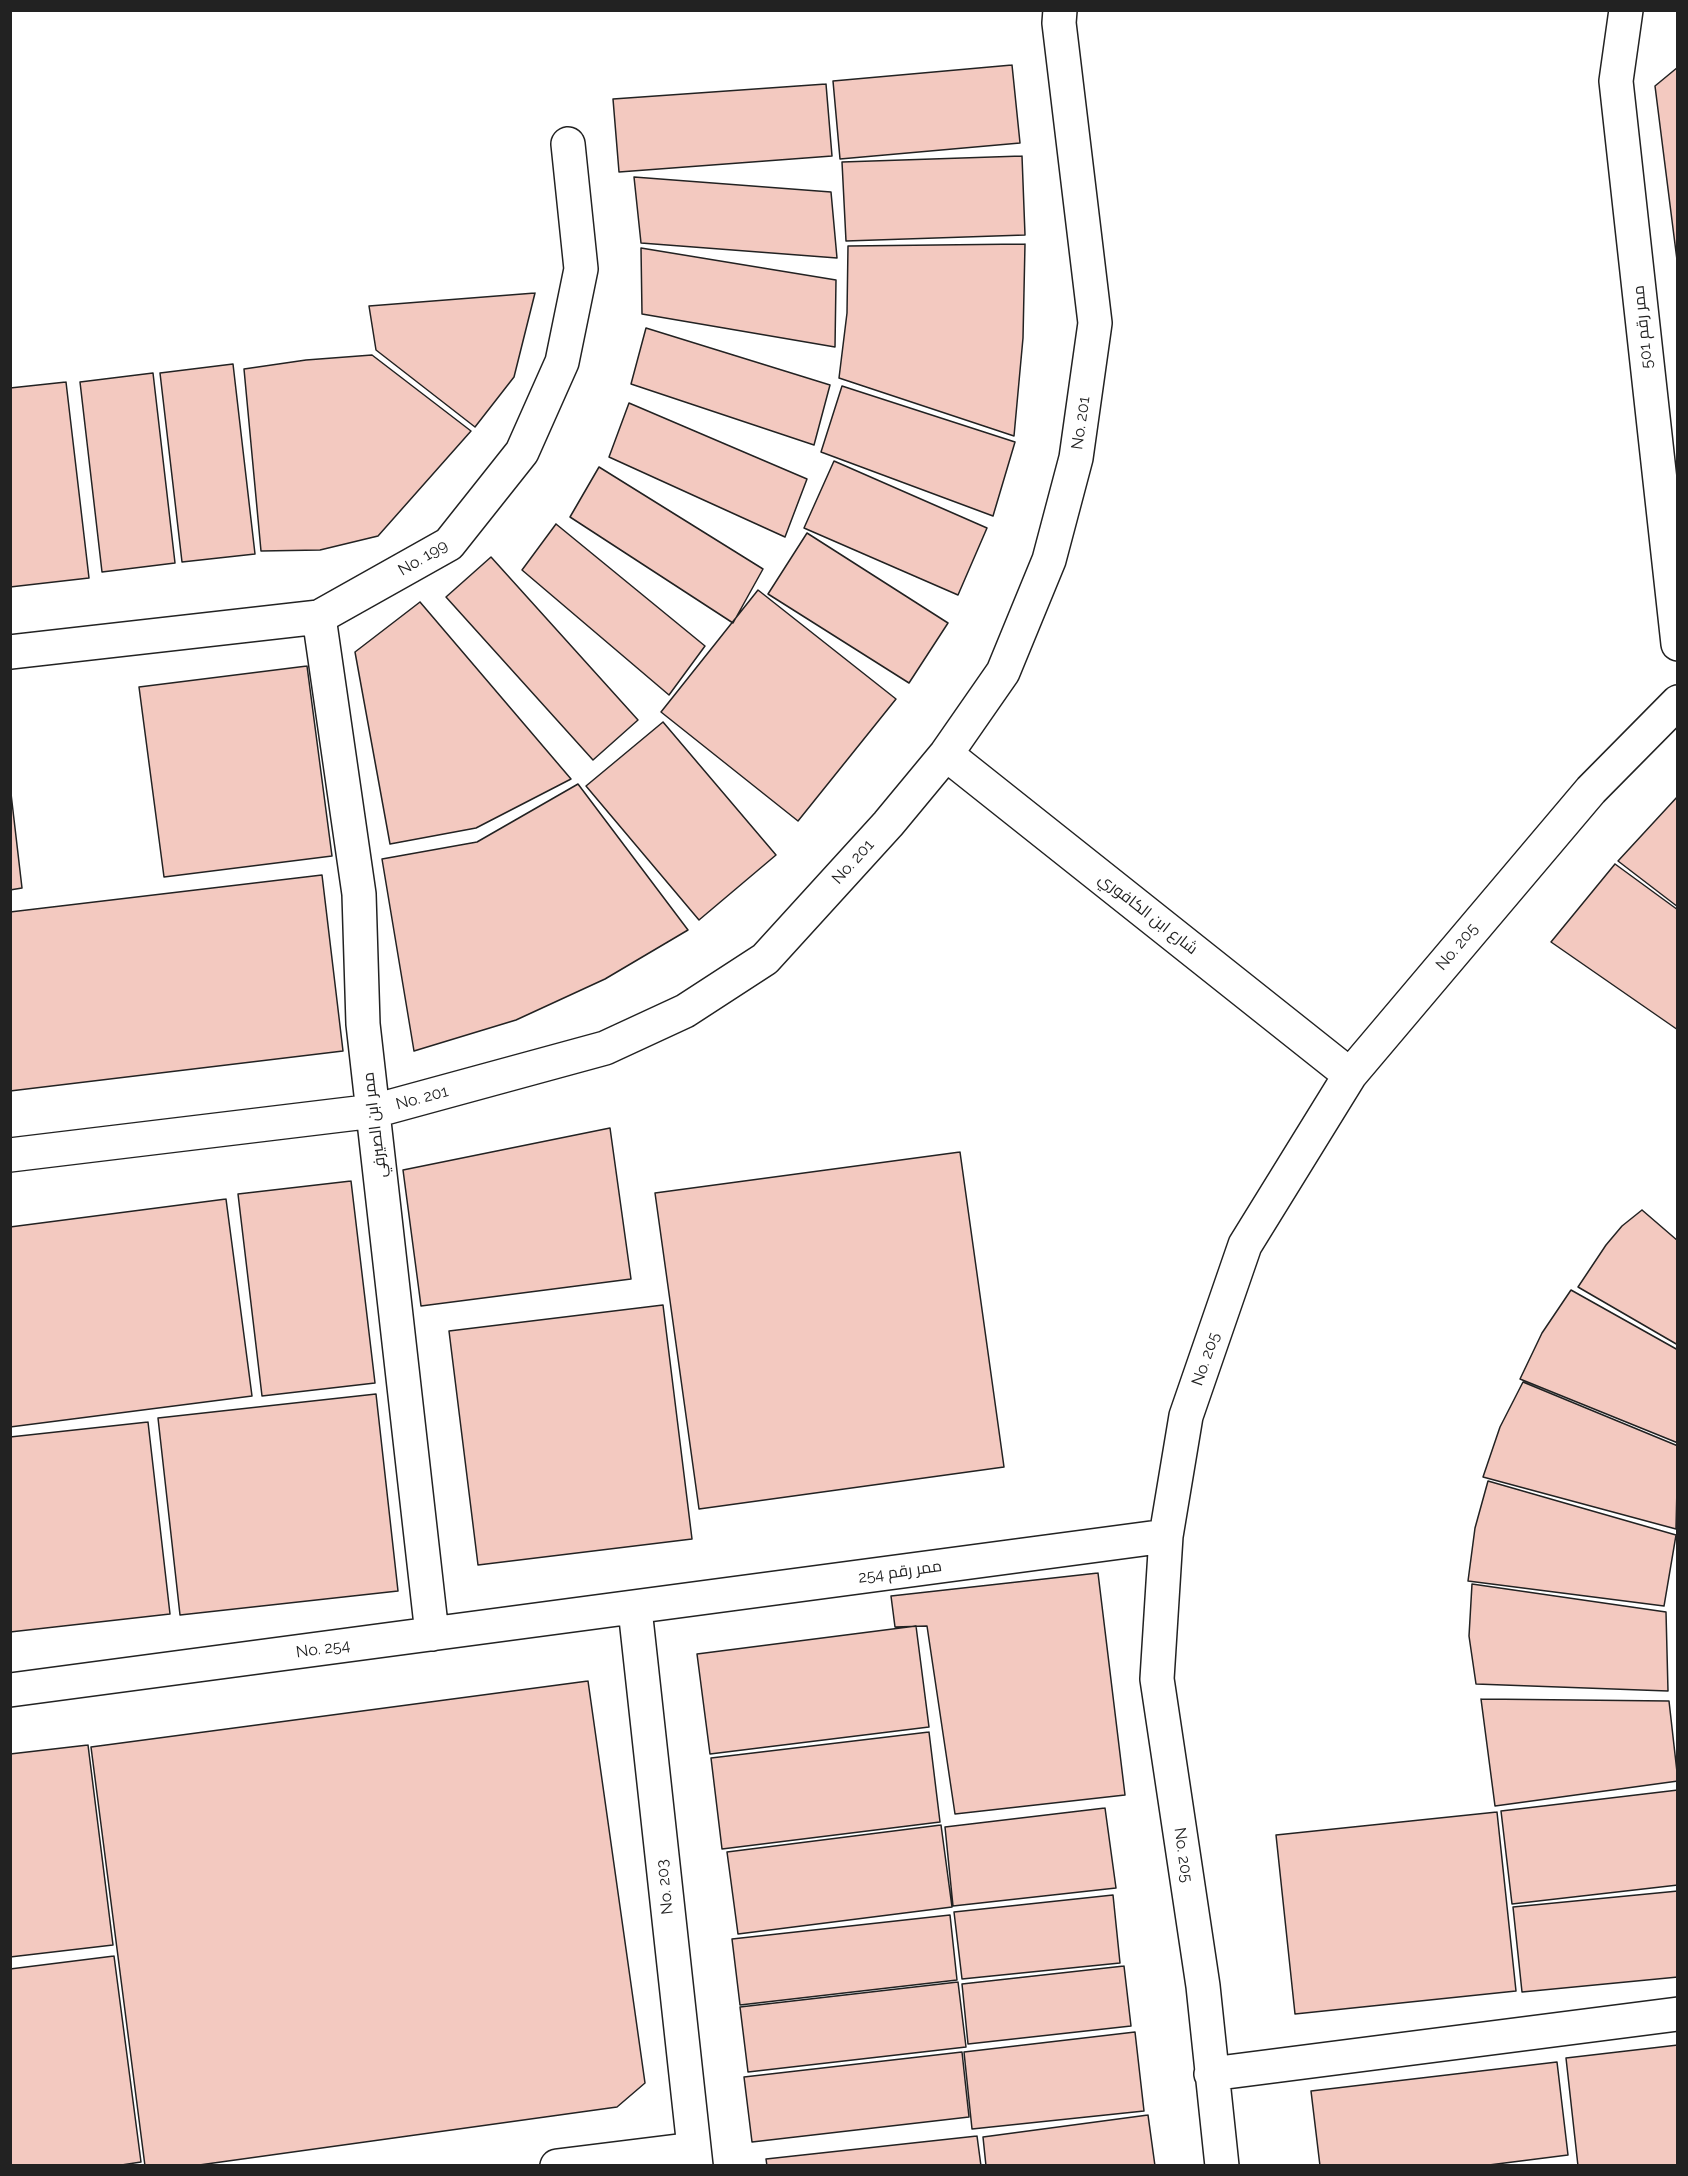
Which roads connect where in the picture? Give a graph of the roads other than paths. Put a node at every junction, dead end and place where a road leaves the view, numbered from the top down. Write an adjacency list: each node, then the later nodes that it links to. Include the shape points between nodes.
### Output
1 (1060, 10): 8 (street, No. 201, via 1095,323 1076,458 1049,560 1003,672)
2 (1626, 10): 5 (street, ممر رقم 501, via 1616,81)
3 (568, 144): 4 (street, No. 199, via 581,269 562,362 522,452 449,544)
4 (319, 618): 6 (street, No. 199); 10 (street, ممر ابن الصيرفي, via 359,894 363,1024)
5 (1677, 644)
6 (10, 652)
7 (1677, 702): 9 (street, No. 205, via 1591,790)
8 (945, 754): 9 (street, شارع ابن الكافوري); 10 (street, No. 201, via 888,824 765,959 684,1011 605,1048)
9 (1350, 1075): 12 (street, No. 205, via 1245,1245 1186,1416)
10 (374, 1111): 11 (street, No. 201); 14 (street, ممر ابن الصيرفي)
11 (10, 1155)
12 (1166, 1536): 13 (street, ممر رقم 254); 17 (street, No. 205, via 1157,1679 1203,1986)
13 (635, 1608): 14 (street, No. 254); 18 (street, No. 203)
14 (432, 1634): 15 (street, No. 254)
15 (10, 1690)
16 (1677, 2014): 17 (street)
17 (1211, 2074): 20 (street, No. 205)
18 (695, 2157): 19 (street)
19 (557, 2166)
20 (1222, 2166)

